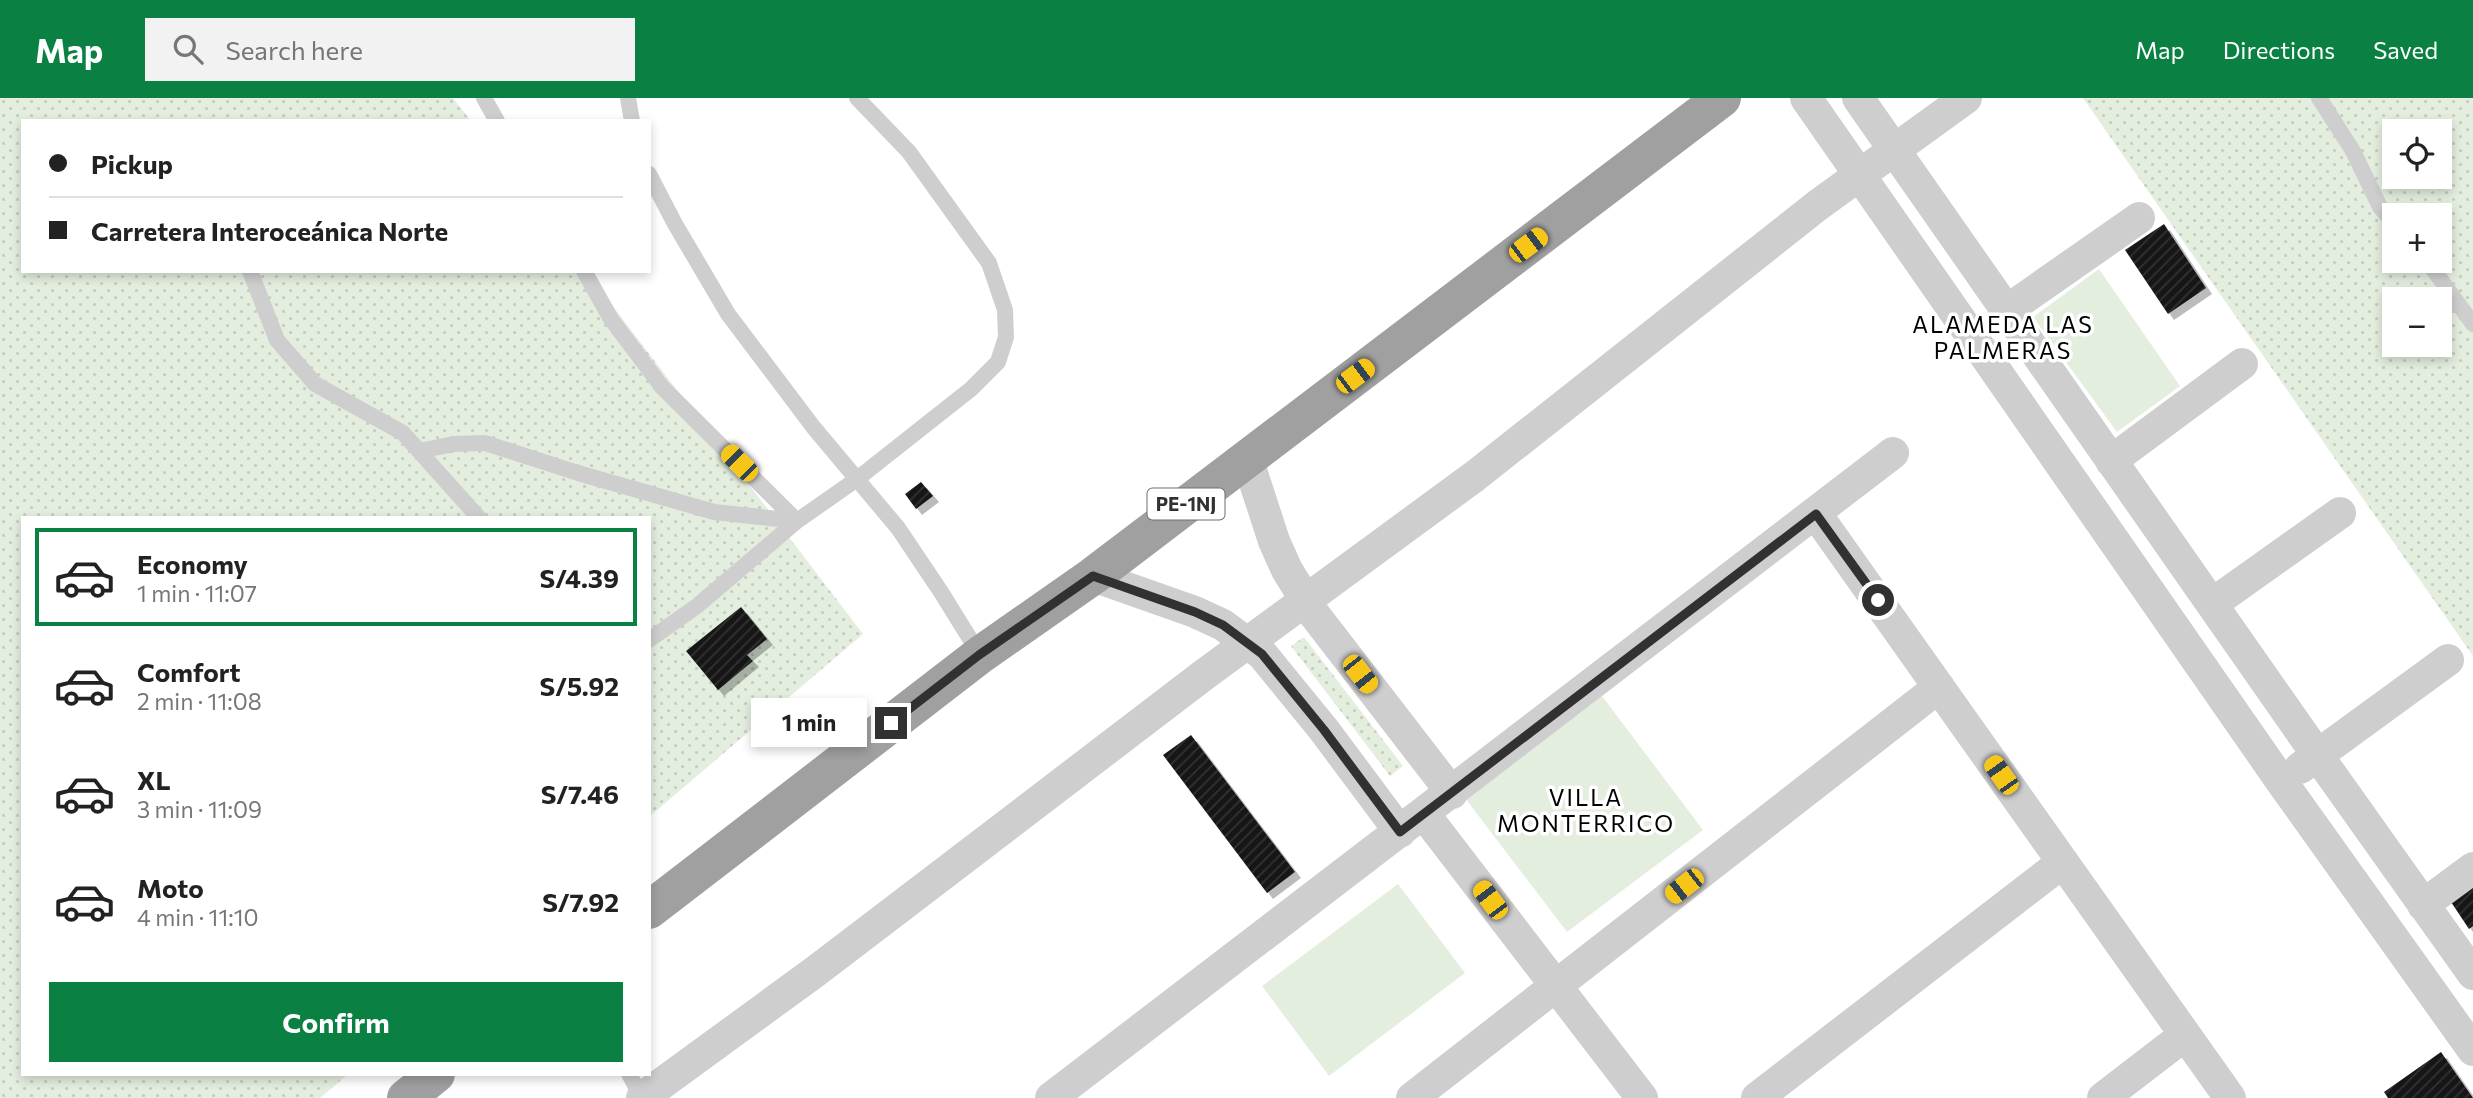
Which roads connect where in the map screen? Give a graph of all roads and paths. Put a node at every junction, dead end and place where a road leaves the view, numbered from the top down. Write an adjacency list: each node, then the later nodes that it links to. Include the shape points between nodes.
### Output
1 (484, 98): 9 (lane)
2 (628, 98): 10 (lane)
3 (858, 98): 26 (lane, via 909,152 989,263 1005,310 1006,337 998,362 971,389)
4 (1722, 98): 24 (highway, PE-1NJ)
5 (1806, 98): 12 (street)
6 (1858, 98): 11 (street)
7 (1966, 98): 11 (street)
8 (2319, 98): 14 (lane)
9 (496, 119)
10 (632, 119)
11 (1894, 150): 12 (street); 19 (street)
12 (1859, 175): 32 (street, via 1475,475); 40 (street)
13 (651, 178): 26 (lane, via 728,314)
14 (2382, 209)
15 (2139, 218): 19 (street)
16 (251, 273): 22 (lane, via 277,340 315,384 403,433)
17 (585, 273): 30 (lane, via 611,319 662,387)
18 (2436, 273): 20 (lane)
19 (2006, 311): 25 (street)
20 (2473, 324)
21 (2242, 364): 25 (street)
22 (419, 451): 29 (lane); 30 (lane, via 454,443 485,443 714,512)
23 (1893, 453): 28 (street)
24 (1247, 458): 31 (highway, PE-1NJ); 32 (street, via 1274,541)
25 (2111, 461): 33 (street)
26 (857, 480): 30 (lane); 36 (lane, via 898,528)
27 (2340, 513): 33 (street)
28 (1816, 514): 38 (street); 41 (street)
29 (477, 516)
30 (797, 521): 34 (lane)
31 (1093, 576): 35 (street, via 1195,612); 36 (highway, PE-1NJ)
32 (1305, 600): 35 (street); 41 (street)
33 (2211, 604): 39 (street)
34 (651, 639)
35 (1247, 643): 42 (street, via 1262,654 1324,730); 54 (street)
36 (979, 655): 46 (highway, PE-1NJ)
37 (2448, 660): 39 (street)
38 (1939, 687): 43 (street); 48 (street)
39 (2318, 756): 40 (street); 45 (street)
40 (2281, 780): 50 (street)
41 (1452, 793): 42 (street)
42 (1412, 823): 48 (street); 55 (street)
43 (2063, 862): 49 (street); 58 (street)
44 (2473, 868): 45 (street)
45 (2423, 905): 47 (street)
46 (651, 908)
47 (2473, 974)
48 (1556, 986): 56 (street); 57 (street)
49 (2185, 1035): 59 (street); 60 (street)
50 (2473, 1050)
51 (434, 1076): 53 (highway)
52 (630, 1076): 54 (lane)
53 (406, 1098)
54 (642, 1098)
55 (1051, 1098)
56 (1412, 1098)
57 (1642, 1098)
58 (1757, 1098)
59 (2103, 1098)
60 (2230, 1098)

